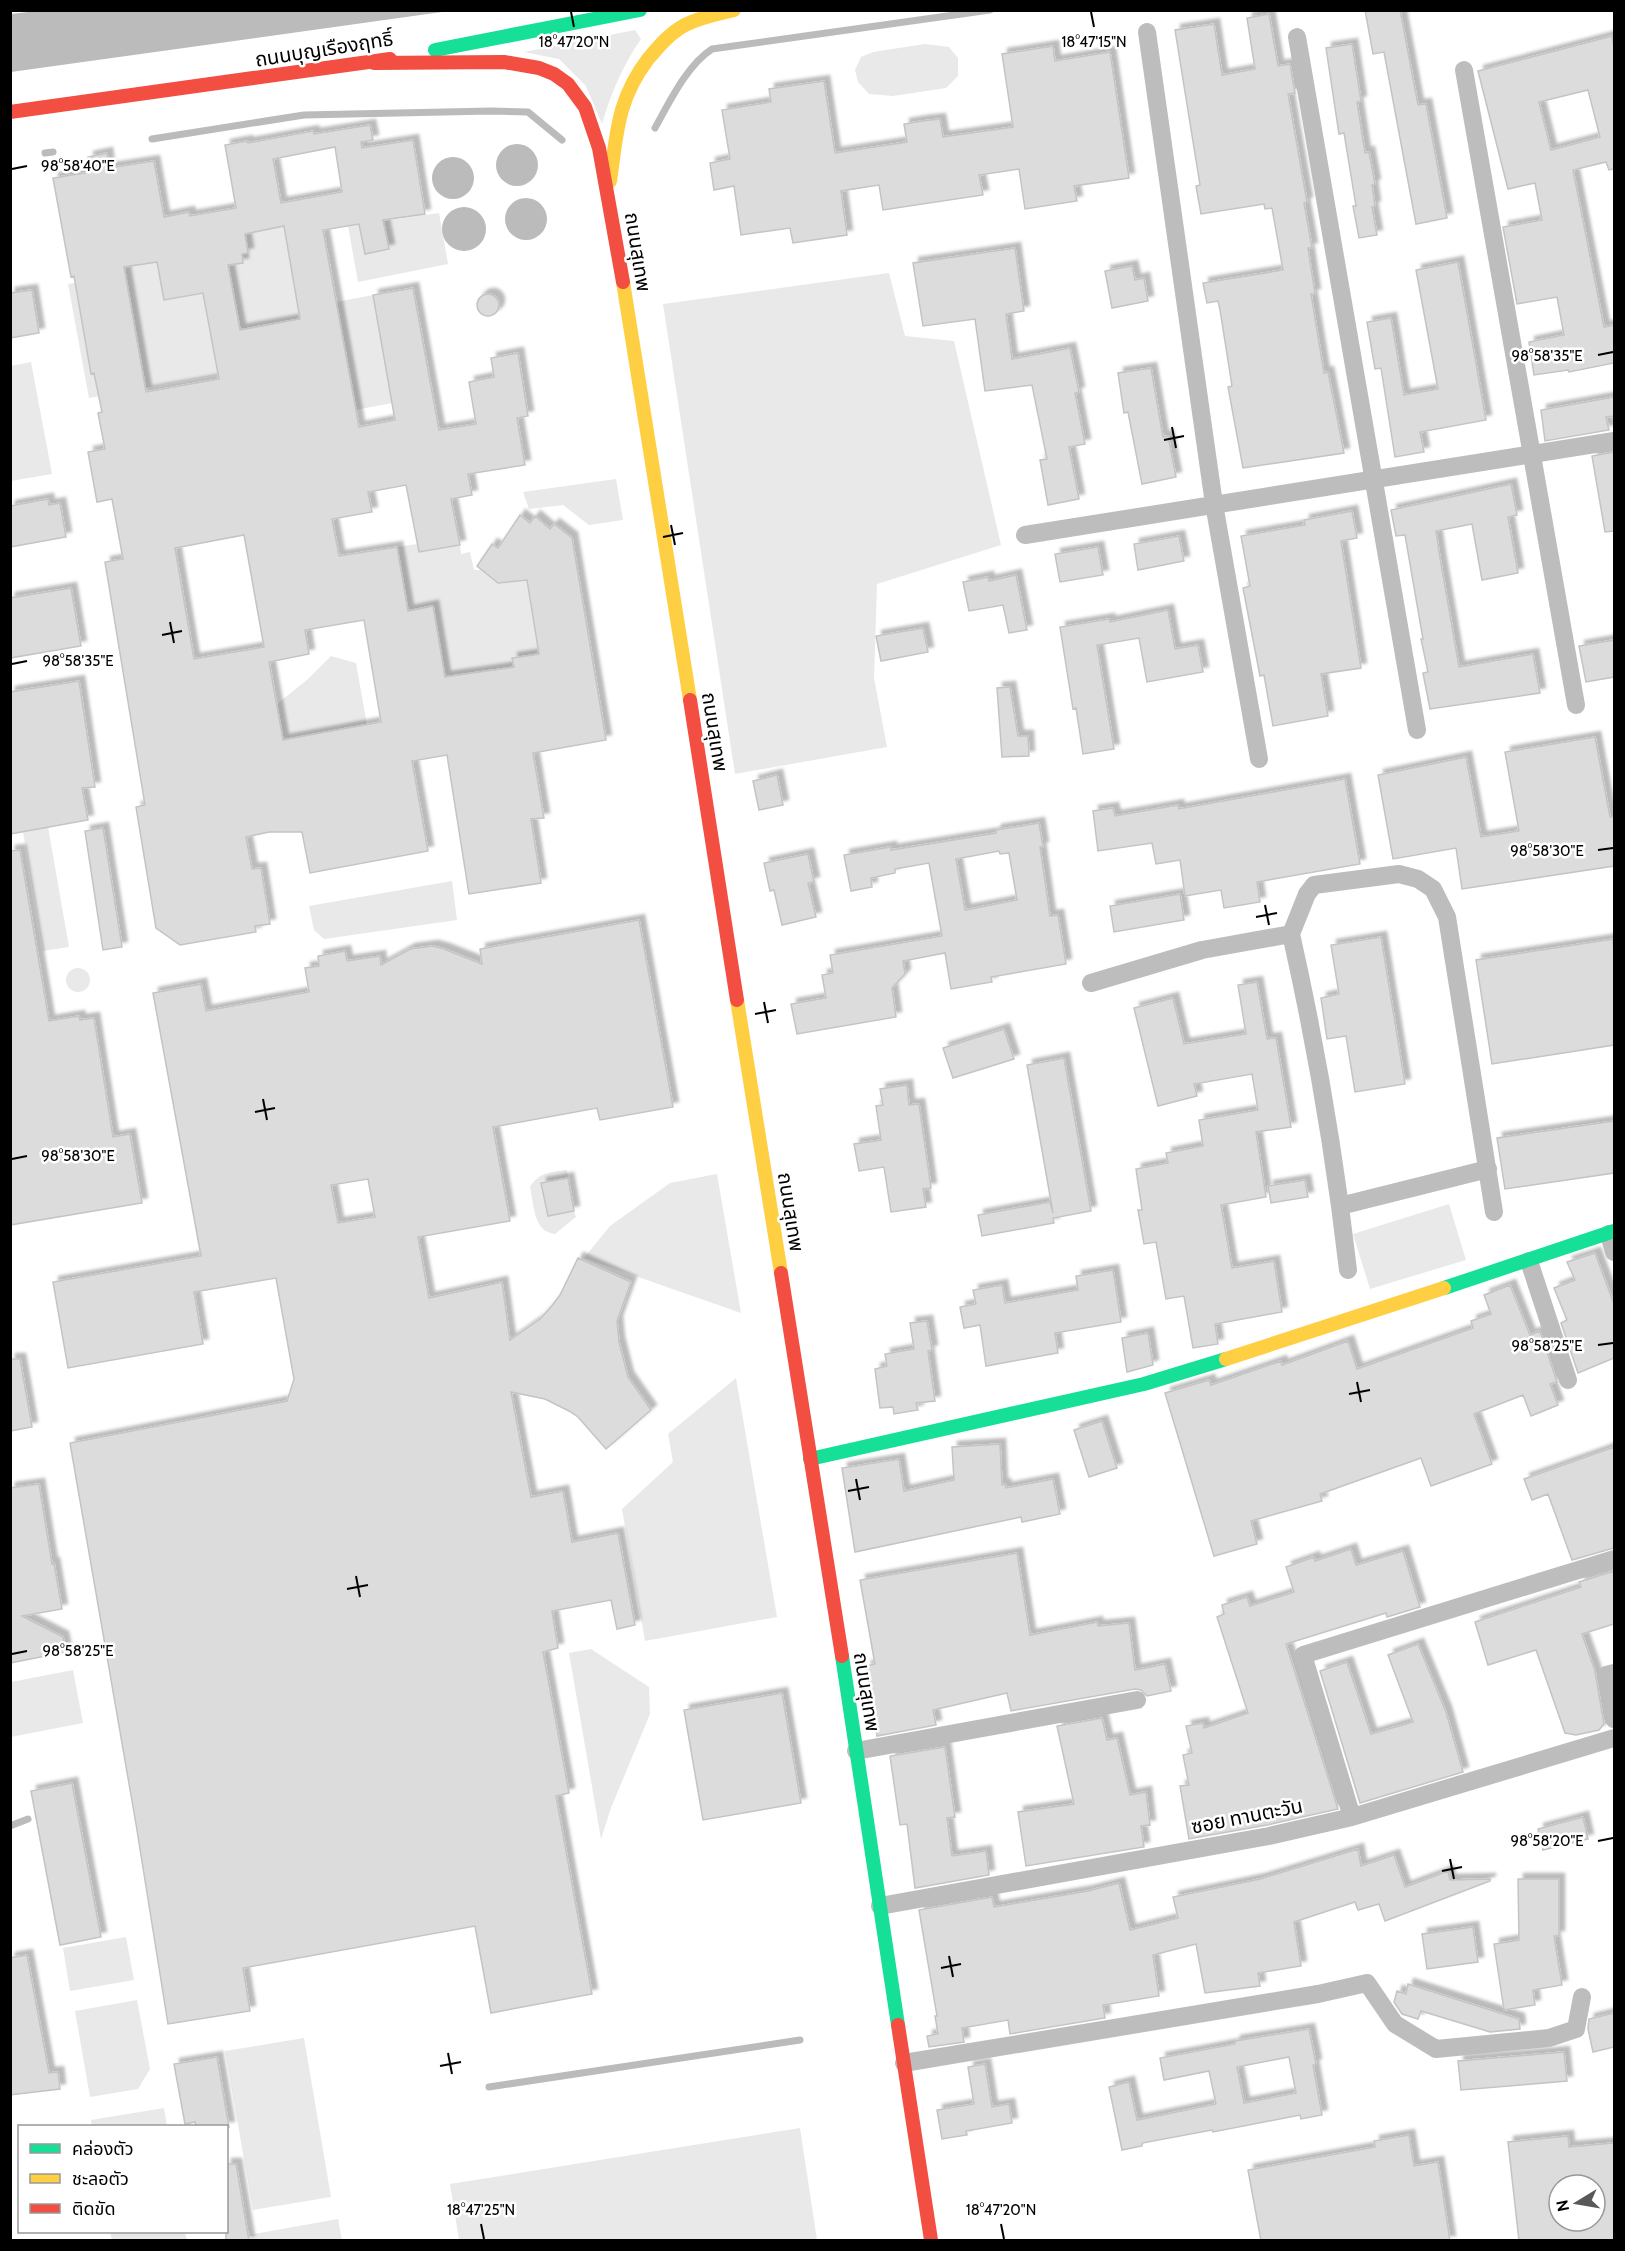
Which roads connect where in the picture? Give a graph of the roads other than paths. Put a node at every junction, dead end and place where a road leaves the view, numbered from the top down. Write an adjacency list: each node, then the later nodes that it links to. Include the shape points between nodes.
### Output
1 (734, 10): 10 (main road, ถนนสุเทพ, via 702,18 677,30 643,68 623,105)
2 (562, 11): 4 (main road)
3 (633, 11): 4 (main road, ถนนบุญเรืองฤทธิ์)
4 (550, 27): 7 (main road, ถนนบุญเรืองฤทธิ์)
5 (1147, 32): 14 (street)
6 (1297, 37): 13 (street)
7 (374, 63): 9 (main road, ถนนบุญเรืองฤทธิ์); 10 (main road, ถนนสุเทพ, via 509,61 542,68 569,85 589,114)
8 (1464, 70): 12 (street)
9 (10, 112)
10 (609, 190): 29 (main road, ถนนสุเทพ)
11 (1614, 441): 12 (street)
12 (1532, 453): 13 (street); 16 (street)
13 (1373, 480): 14 (street); 17 (street)
14 (1215, 504): 15 (street); 18 (street)
15 (1025, 535)
16 (1576, 705)
17 (1417, 730)
18 (1259, 759)
19 (1291, 934): 20 (street, via 1202,950); 21 (street, via 1314,885 1399,873 1433,889 1448,917); 22 (street, via 1310,1017)
20 (1091, 983)
21 (1488, 1169): 22 (street); 23 (street)
22 (1340, 1206): 27 (street)
23 (1494, 1212)
24 (1611, 1233): 25 (street); 26 (main road)
25 (1614, 1252)
26 (1528, 1261): 28 (street); 29 (main road, via 1144,1384)
27 (1348, 1270)
28 (1568, 1380)
29 (810, 1459): 35 (main road, ถนนสุเทพ)
30 (1614, 1559): 36 (street, via 1303,1655)
31 (1614, 1673): 33 (street, via 1606,1675)
32 (1137, 1700): 35 (street)
33 (1614, 1719)
34 (1614, 1738): 36 (street, ซอย ทานตะวัน)
35 (856, 1751): 37 (main road, ถนนสุเทพ)
36 (1352, 1817): 37 (street, ซอย ทานตะวัน, via 1269,1836)
37 (880, 1906): 39 (main road, ถนนสุเทพ)
38 (1582, 1997): 39 (street, via 1576,2029 1549,2038 1515,2042 1436,2049 1395,2024 1367,1983)
39 (904, 2063): 40 (main road, ถนนสุเทพ)
40 (931, 2241)

